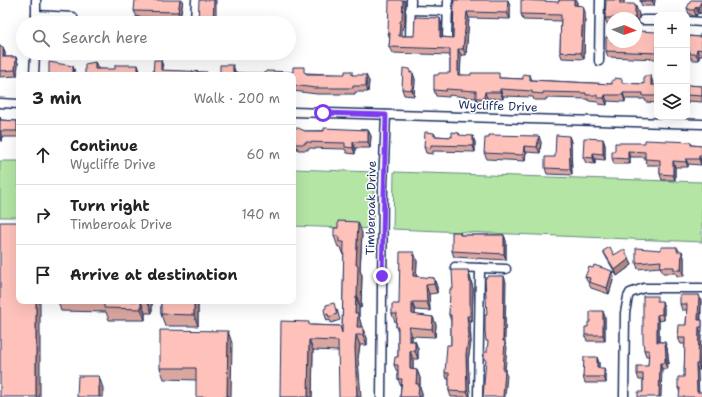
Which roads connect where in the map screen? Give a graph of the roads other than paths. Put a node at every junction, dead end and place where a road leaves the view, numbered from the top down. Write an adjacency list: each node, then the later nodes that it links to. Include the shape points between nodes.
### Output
1 (36, 0): 8 (street)
2 (196, 0): 9 (street)
3 (411, 0): 6 (street)
4 (448, 0): 7 (street)
5 (600, 0): 17 (street)
6 (410, 10): 7 (street); 14 (street)
7 (448, 11): 15 (street)
8 (36, 16)
9 (195, 16)
10 (643, 20): 11 (street)
11 (654, 20)
12 (690, 21): 13 (street)
13 (702, 22)
14 (410, 37)
15 (447, 38)
16 (35, 60): 18 (street)
17 (598, 61)
18 (34, 72)
19 (0, 103): 20 (street)
20 (16, 104)
21 (296, 112): 22 (street, Wycliffe Drive)
22 (386, 115): 23 (street, Wycliffe Drive); 28 (street, Timberoak Drive)
23 (702, 124)
24 (455, 267): 25 (street)
25 (480, 268): 26 (street); 29 (street)
26 (506, 269)
27 (702, 288): 30 (street, via 644,288 634,290 628,297)
28 (381, 397)
29 (478, 397)
30 (624, 397)

